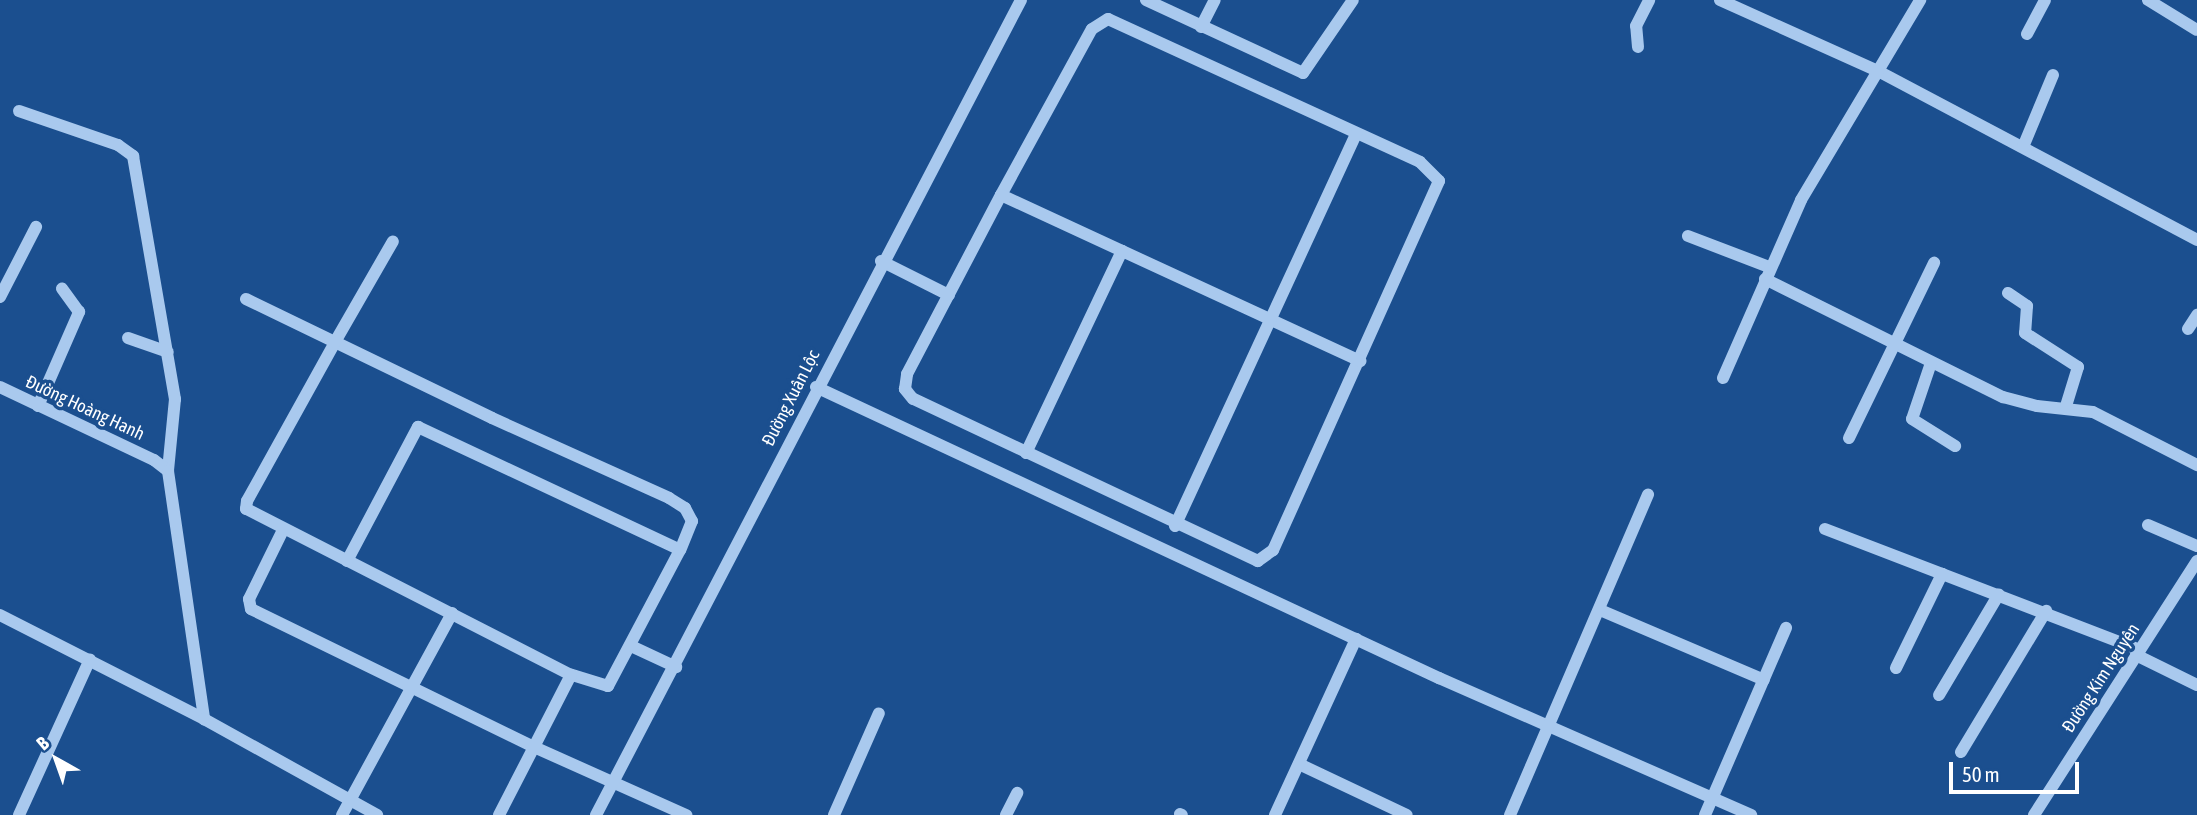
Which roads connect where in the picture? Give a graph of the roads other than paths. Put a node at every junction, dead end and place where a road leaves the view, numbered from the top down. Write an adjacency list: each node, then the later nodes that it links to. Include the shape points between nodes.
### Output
1 (1021, 0): 25 (street, Đường Xuân Lộc)
2 (1146, 0): 11 (street)
3 (1215, 0): 11 (street)
4 (1353, 0): 11 (street, via 1303,73)
5 (1649, 0): 13 (street, via 1635,33)
6 (1720, 0): 14 (street)
7 (1920, 0): 14 (street)
8 (2045, 0): 12 (street)
9 (2148, 0): 10 (street)
10 (2195, 25)
11 (1201, 27)
12 (2027, 34)
13 (1638, 47)
14 (1878, 71): 18 (street); 27 (street, via 1801,200)
15 (2053, 75): 18 (street)
16 (19, 111): 39 (street, via 118,145 133,156)
17 (1356, 134): 19 (street, via 1108,19 1092,29); 34 (street); 40 (street, via 1427,166 1439,181)
18 (2023, 147): 22 (street)
19 (1001, 195): 24 (street); 30 (street)
20 (36, 227): 31 (street)
21 (1688, 236): 27 (street)
22 (2197, 240)
23 (393, 241): 37 (street)
24 (1122, 251): 34 (street); 49 (street)
25 (881, 261): 30 (street); 44 (street, Đường Xuân Lộc)
26 (1934, 262): 38 (street)
27 (1767, 274): 38 (street); 42 (street)
28 (62, 289): 45 (street, via 79,312)
29 (2008, 293): 46 (street, via 2027,306 2025,333 2078,367)
30 (948, 295): 49 (street, via 907,374 905,389 914,399)
31 (0, 297)
32 (246, 299): 37 (street)
33 (2197, 316): 35 (street)
34 (1269, 318): 40 (street); 54 (street)
35 (2188, 329)
36 (128, 338): 39 (street)
37 (335, 342): 56 (street, via 247,501 246,509); 58 (street, via 677,503 692,521)
38 (1892, 343): 41 (street); 47 (street)
39 (168, 352): 51 (street, via 176,412)
40 (1360, 361): 54 (street, via 1269,555 1253,561)
41 (1931, 363): 46 (street, via 2022,404); 48 (street, via 1912,419)
42 (1723, 378)
43 (0, 387): 45 (street, Đường Hoàng Hanh)
44 (816, 387): 68 (street); 72 (street, Đường Xuân Lộc)
45 (38, 406): 51 (street, Đường Hoàng Hanh, via 155,460)
46 (2066, 406): 50 (street, via 2131,429)
47 (1849, 438)
48 (1955, 446)
49 (1026, 453): 54 (street)
50 (2197, 465)
51 (168, 471): 80 (street)
52 (1648, 494): 63 (street)
53 (2148, 525): 57 (street)
54 (1175, 526)
55 (1825, 529): 61 (street)
56 (283, 530): 59 (street); 77 (street, via 249,599 251,609)
57 (2197, 546)
58 (680, 551): 59 (street, via 418,427); 69 (street)
59 (347, 561): 65 (street)
60 (2197, 561): 70 (street, Đường Kim Nguyên)
61 (1942, 574): 62 (street); 73 (street)
62 (2000, 594): 64 (street); 78 (street)
63 (1600, 610): 75 (street); 81 (street)
64 (2046, 611): 70 (street); 83 (street)
65 (452, 613): 74 (street); 77 (street)
66 (0, 615): 71 (street)
67 (1786, 628): 75 (street)
68 (1356, 639): 81 (street); 84 (street)
69 (631, 646): 72 (street); 74 (street, via 608,686)
70 (2138, 653): 76 (street); 102 (street, Đường Kim Nguyên)
71 (90, 659): 80 (street); 89 (street)
72 (677, 667): 85 (street, Đường Xuân Lộc)
73 (1896, 668)
74 (571, 675): 82 (street)
75 (1764, 680): 87 (street)
76 (2197, 685)
77 (414, 688): 82 (street); 88 (street)
78 (1939, 695)
79 (879, 713): 95 (street)
80 (204, 719): 88 (street)
81 (1550, 728): 87 (street); 99 (street)
82 (534, 747): 85 (street); 92 (street)
83 (1961, 752)
84 (1299, 764): 97 (street); 98 (street)
85 (615, 783): 93 (street, Đường Xuân Lộc); 94 (street)
86 (1017, 793): 96 (street)
87 (1712, 799): 100 (street); 101 (street)
88 (351, 800): 90 (street); 91 (street)
89 (19, 815)
90 (342, 815)
91 (377, 815)
92 (499, 815)
93 (596, 815)
94 (686, 815)
95 (834, 815)
96 (1006, 815)
97 (1275, 815)
98 (1407, 815)
99 (1510, 815)
100 (1705, 815)
101 (1751, 815)
102 (2034, 815)

